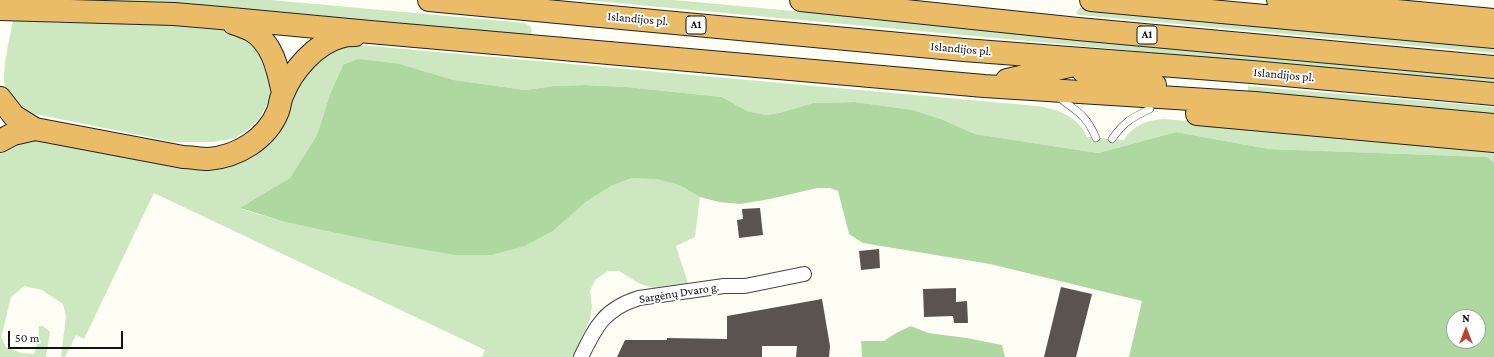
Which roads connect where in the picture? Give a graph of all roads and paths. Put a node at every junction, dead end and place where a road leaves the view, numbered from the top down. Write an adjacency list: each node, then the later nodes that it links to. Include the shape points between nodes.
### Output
1 (429, 0): 10 (highway, Islandijos pl. / A1)
2 (801, 0): 12 (highway, A1, via 1078,29)
3 (1091, 0): 9 (highway)
4 (1278, 0): 7 (highway)
5 (0, 9): 6 (highway, via 174,14)
6 (221, 18): 8 (highway); 15 (highway, via 252,30 268,46 278,67)
7 (1494, 20)
8 (370, 32): 14 (highway); 15 (highway, via 339,37 315,49 298,68)
9 (1494, 37)
10 (964, 50): 11 (highway, Islandijos pl. / A1); 13 (highway)
11 (1094, 60): 13 (highway); 16 (highway, Islandijos pl. / A1)
12 (1494, 67)
13 (1062, 68): 14 (highway); 19 (highway)
14 (984, 86): 18 (highway); 19 (highway)
15 (283, 93): 22 (highway, via 278,112 266,132 249,146 229,155 208,159)
16 (1494, 94)
17 (0, 98): 22 (highway, via 14,116)
18 (1062, 100): 20 (highway); 23 (lane, via 1081,113 1090,124)
19 (1255, 103): 21 (highway)
20 (1150, 109): 24 (lane, via 1130,118); 26 (highway)
21 (1494, 125)
22 (35, 129): 25 (highway, via 13,134)
23 (1096, 138)
24 (1112, 139)
25 (0, 141)
26 (1494, 141)
27 (804, 274): 28 (street, Sargėnų Dvaro g., via 745,286 724,286 632,300 616,307 602,319)
28 (581, 357)

